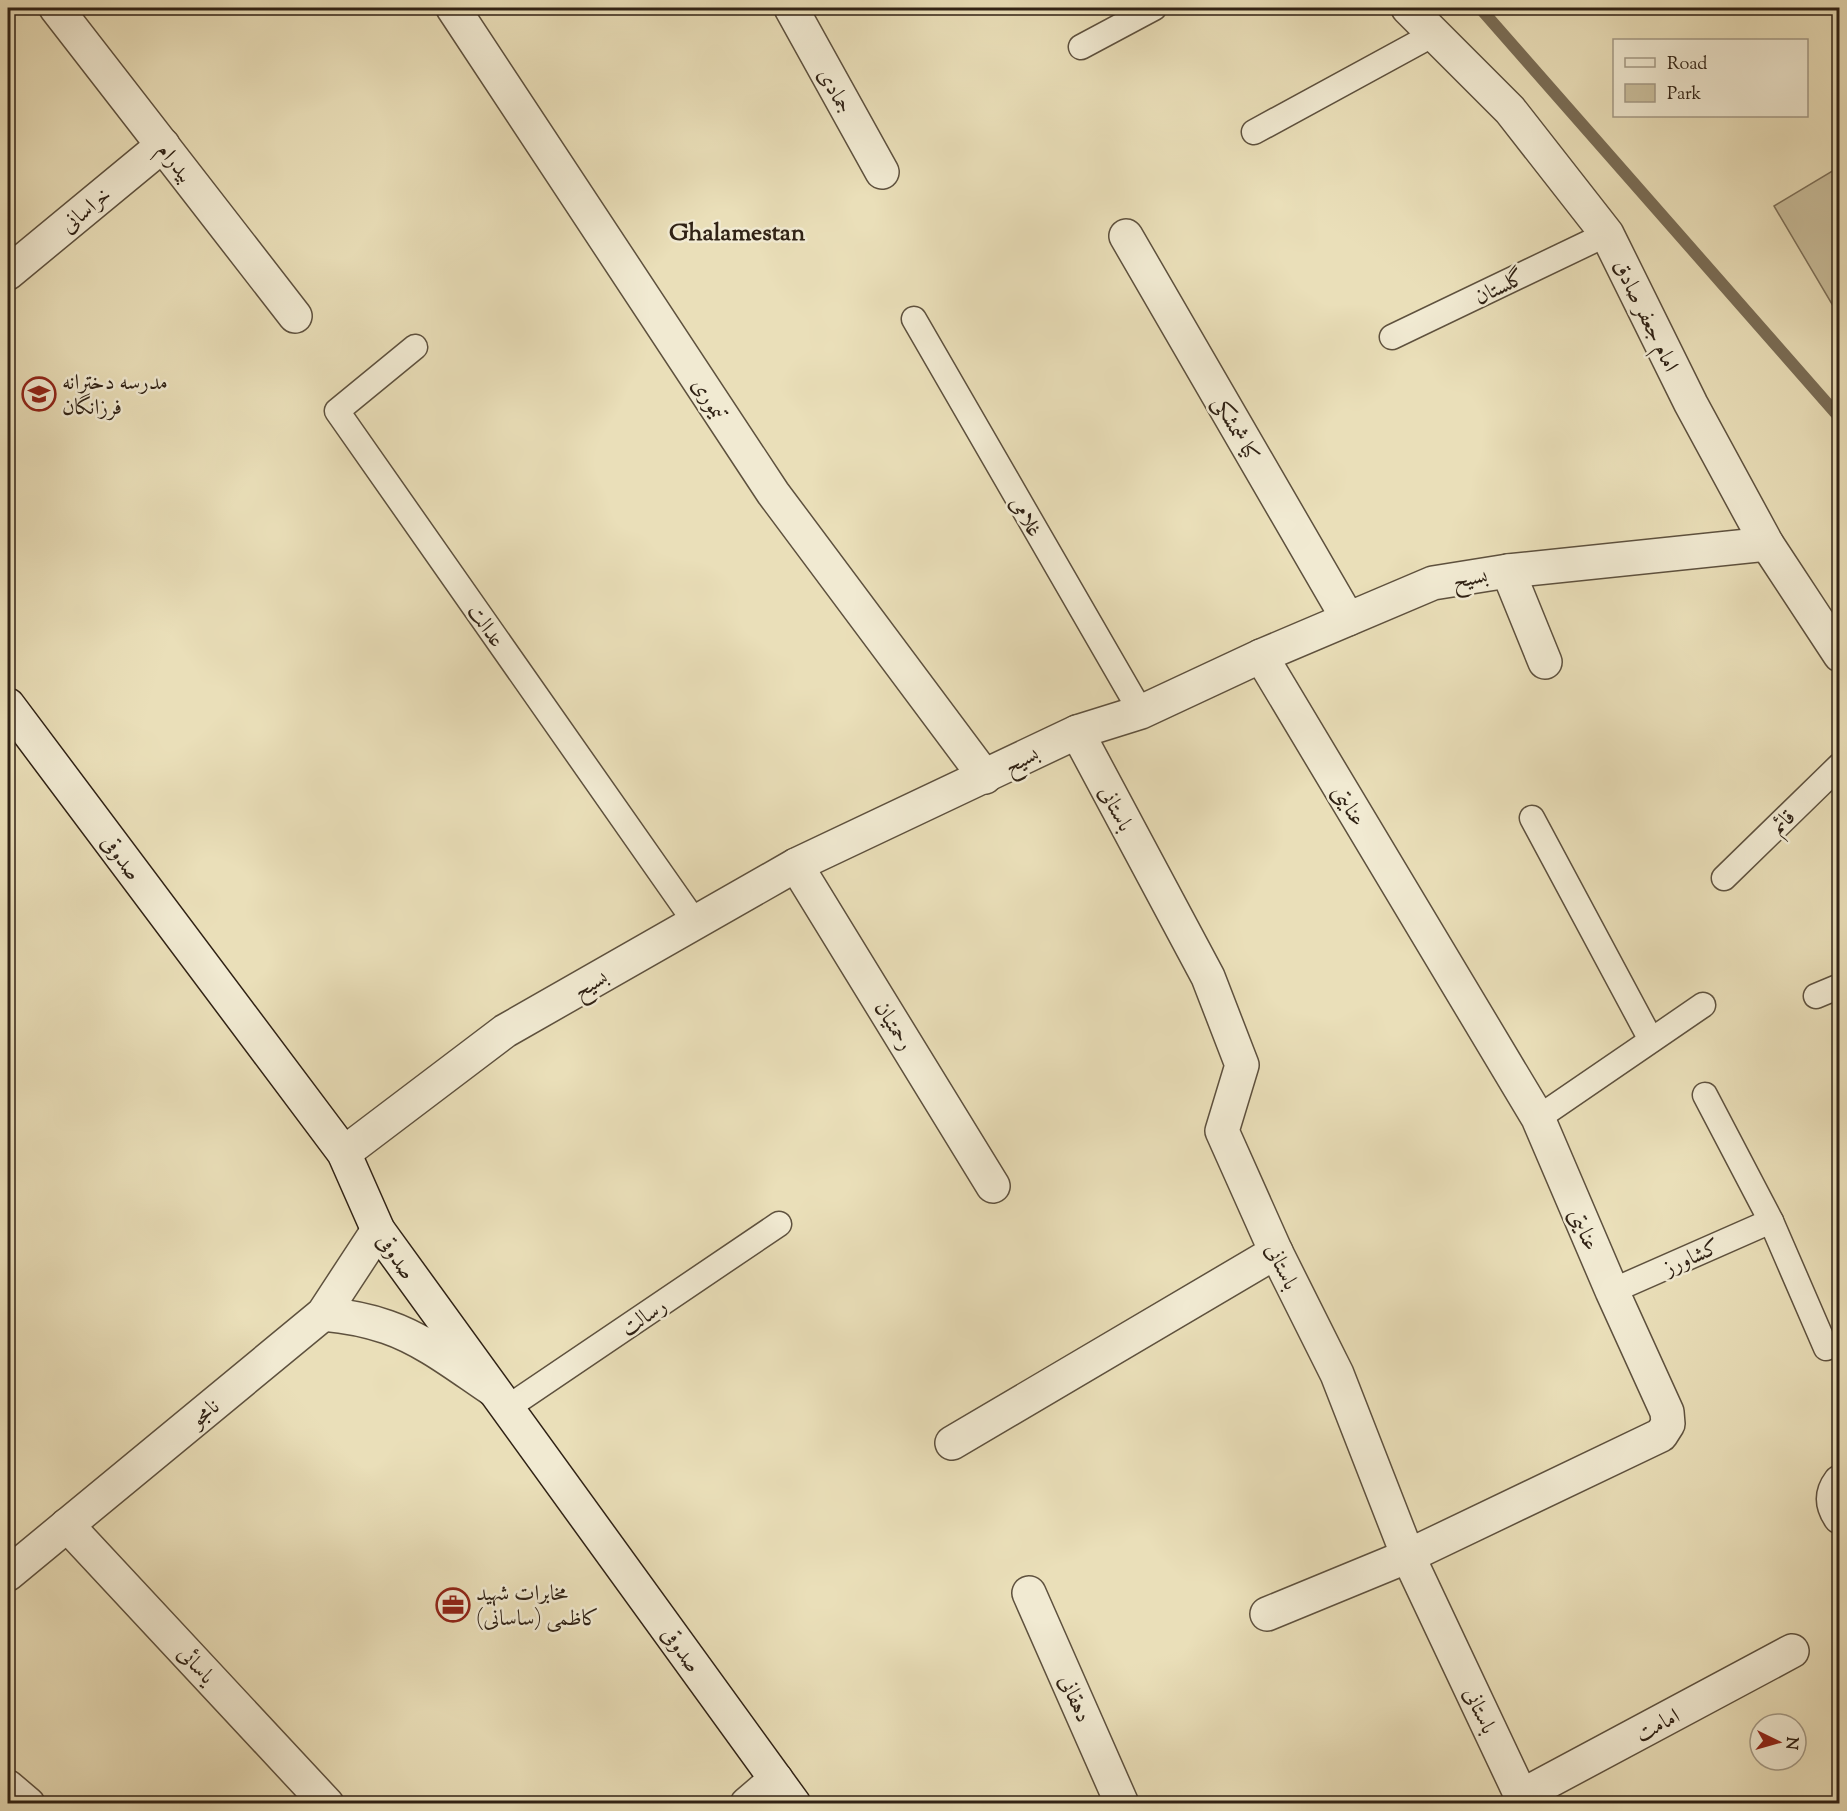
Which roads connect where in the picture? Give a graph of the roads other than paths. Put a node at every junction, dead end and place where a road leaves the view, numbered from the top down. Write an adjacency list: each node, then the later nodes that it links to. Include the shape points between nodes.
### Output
1 (56, 8): 9 (street, بیدرام)
2 (453, 8): 28 (street, تیموری, via 772,493)
3 (791, 8): 10 (street, جمادی)
4 (1154, 8): 7 (lane)
5 (1408, 8): 6 (street, امام جعفر صادق)
6 (1434, 33): 8 (lane); 11 (street, امام جعفر صادق, via 1510,110)
7 (1081, 47)
8 (1254, 132)
9 (162, 145): 13 (street, خراسانی); 14 (street, بیدرام)
10 (882, 172)
11 (1607, 234): 16 (lane, گلستان); 18 (street, امام جعفر صادق, via 1691,404)
12 (1126, 236): 20 (street, کیا شمشکی)
13 (8, 273)
14 (295, 316)
15 (914, 319): 25 (lane, غلامی)
16 (1392, 337)
17 (415, 347): 32 (lane, عدالت, via 337,411)
18 (1767, 544): 19 (street, بسیح); 21 (street, امام جعفر صادق)
19 (1508, 571): 20 (street, بسیح, via 1433,583); 23 (street)
20 (1348, 620): 22 (street, بسیح)
21 (1839, 655)
22 (1261, 656): 25 (street, بسیح); 38 (street, عنایتی)
23 (1545, 662)
24 (8, 705): 39 (street, صدوقی)
25 (1141, 712): 26 (street, بسیح)
26 (1077, 732): 28 (street, بسیح); 44 (street, باستانی, via 1217,999 1242,1065 1222,1131)
27 (1839, 765): 31 (lane, قائم)
28 (985, 777): 30 (street, بسیح)
29 (1532, 818): 36 (lane)
30 (796, 865): 32 (street, بسیح); 40 (street, رحمتیان)
31 (1724, 878)
32 (695, 922): 39 (street, بسیح, via 505,1031)
33 (1839, 986): 34 (lane)
34 (1816, 996)
35 (1703, 1005): 36 (lane)
36 (1651, 1040): 38 (lane)
37 (1704, 1095): 41 (lane)
38 (1538, 1118): 45 (street, عنایتی)
39 (344, 1153): 43 (street, صدوقی)
40 (993, 1186)
41 (1771, 1221): 45 (lane, کشاورز); 47 (lane)
42 (779, 1224): 48 (lane, رسالت)
43 (378, 1230): 46 (street, نامجو); 48 (street, صدوقی)
44 (1276, 1252): 49 (street); 51 (street, باستانی, via 1337,1374)
45 (1612, 1291): 51 (street, عنایتی, via 1667,1412 1668,1424 1661,1435)
46 (323, 1314): 48 (street, via 388,1327 422,1343); 50 (street, نامجو)
47 (1826, 1348)
48 (500, 1398): 57 (street, صدوقی)
49 (952, 1443)
50 (67, 1525): 52 (street, نامجو); 60 (street, یاسائی)
51 (1408, 1556): 54 (street, عنایتی); 58 (street, باستانی)
52 (8, 1574)
53 (1029, 1593): 62 (street, دهقانی)
54 (1267, 1614)
55 (1792, 1651): 58 (street, امامت)
56 (8, 1787): 59 (street)
57 (785, 1791): 61 (street)
58 (1523, 1800)
59 (28, 1803)
60 (327, 1803)
61 (747, 1803)
62 (1122, 1803)

